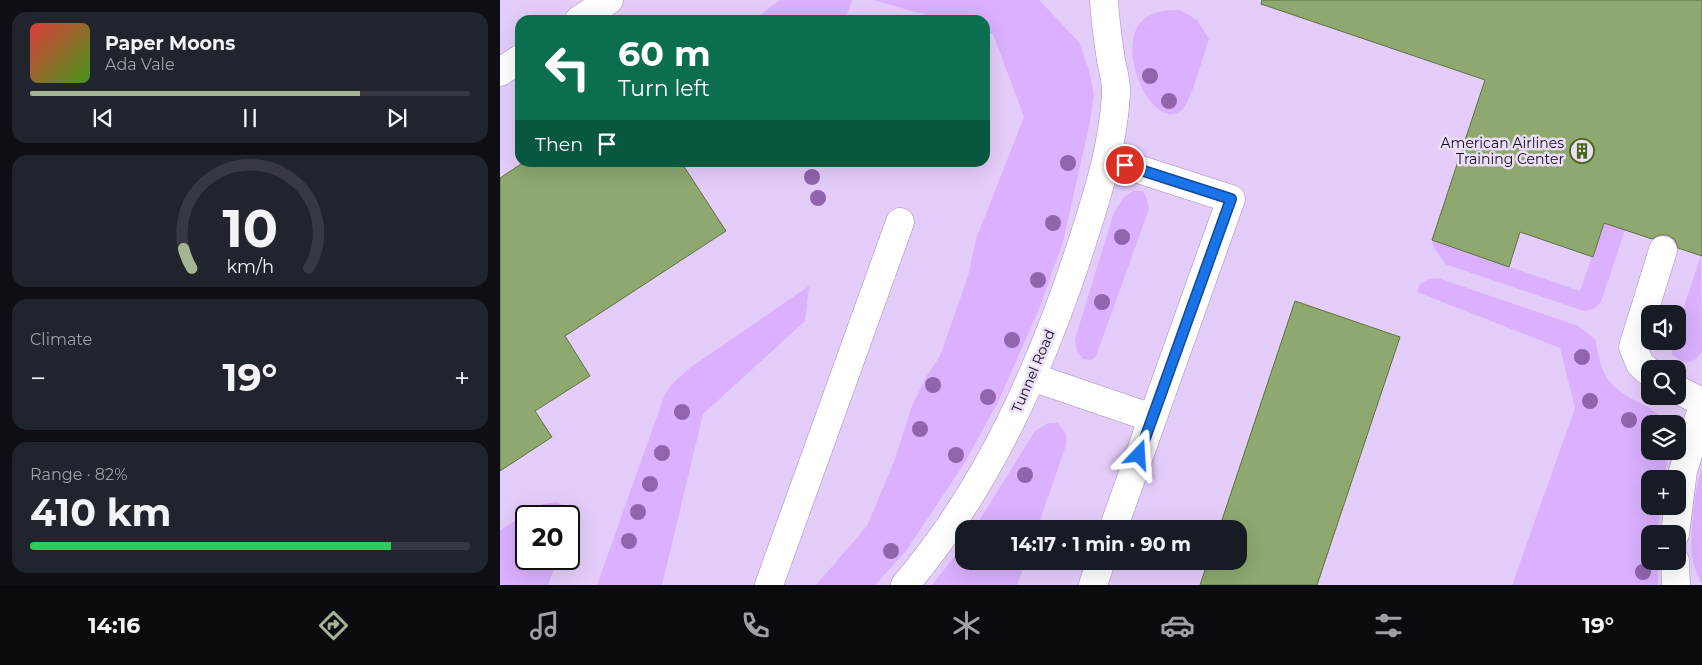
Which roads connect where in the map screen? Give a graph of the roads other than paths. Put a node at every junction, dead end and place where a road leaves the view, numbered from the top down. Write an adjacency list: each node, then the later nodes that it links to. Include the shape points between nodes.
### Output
1 (609, 0): 3 (street)
2 (1104, 0): 6 (street, Tunnel Road, via 1117,92)
3 (586, 15)
4 (515, 62): 5 (street)
5 (500, 72)
6 (1109, 147): 10 (street, Tunnel Road, via 1093,211); 14 (street, via 1231,199)
7 (900, 222): 19 (street)
8 (1663, 250): 9 (street, via 1633,347)
9 (1641, 365)
10 (1032, 377): 14 (street); 20 (street, Tunnel Road, via 999,446 952,522)
11 (1686, 394): 12 (street)
12 (1702, 402)
13 (1702, 408): 16 (street, via 1682,471)
14 (1152, 418): 15 (street)
15 (1116, 520)
16 (1676, 525)
17 (1098, 570): 21 (street)
18 (1675, 570): 22 (street)
19 (769, 585)
20 (905, 585)
21 (1093, 585)
22 (1676, 585)

